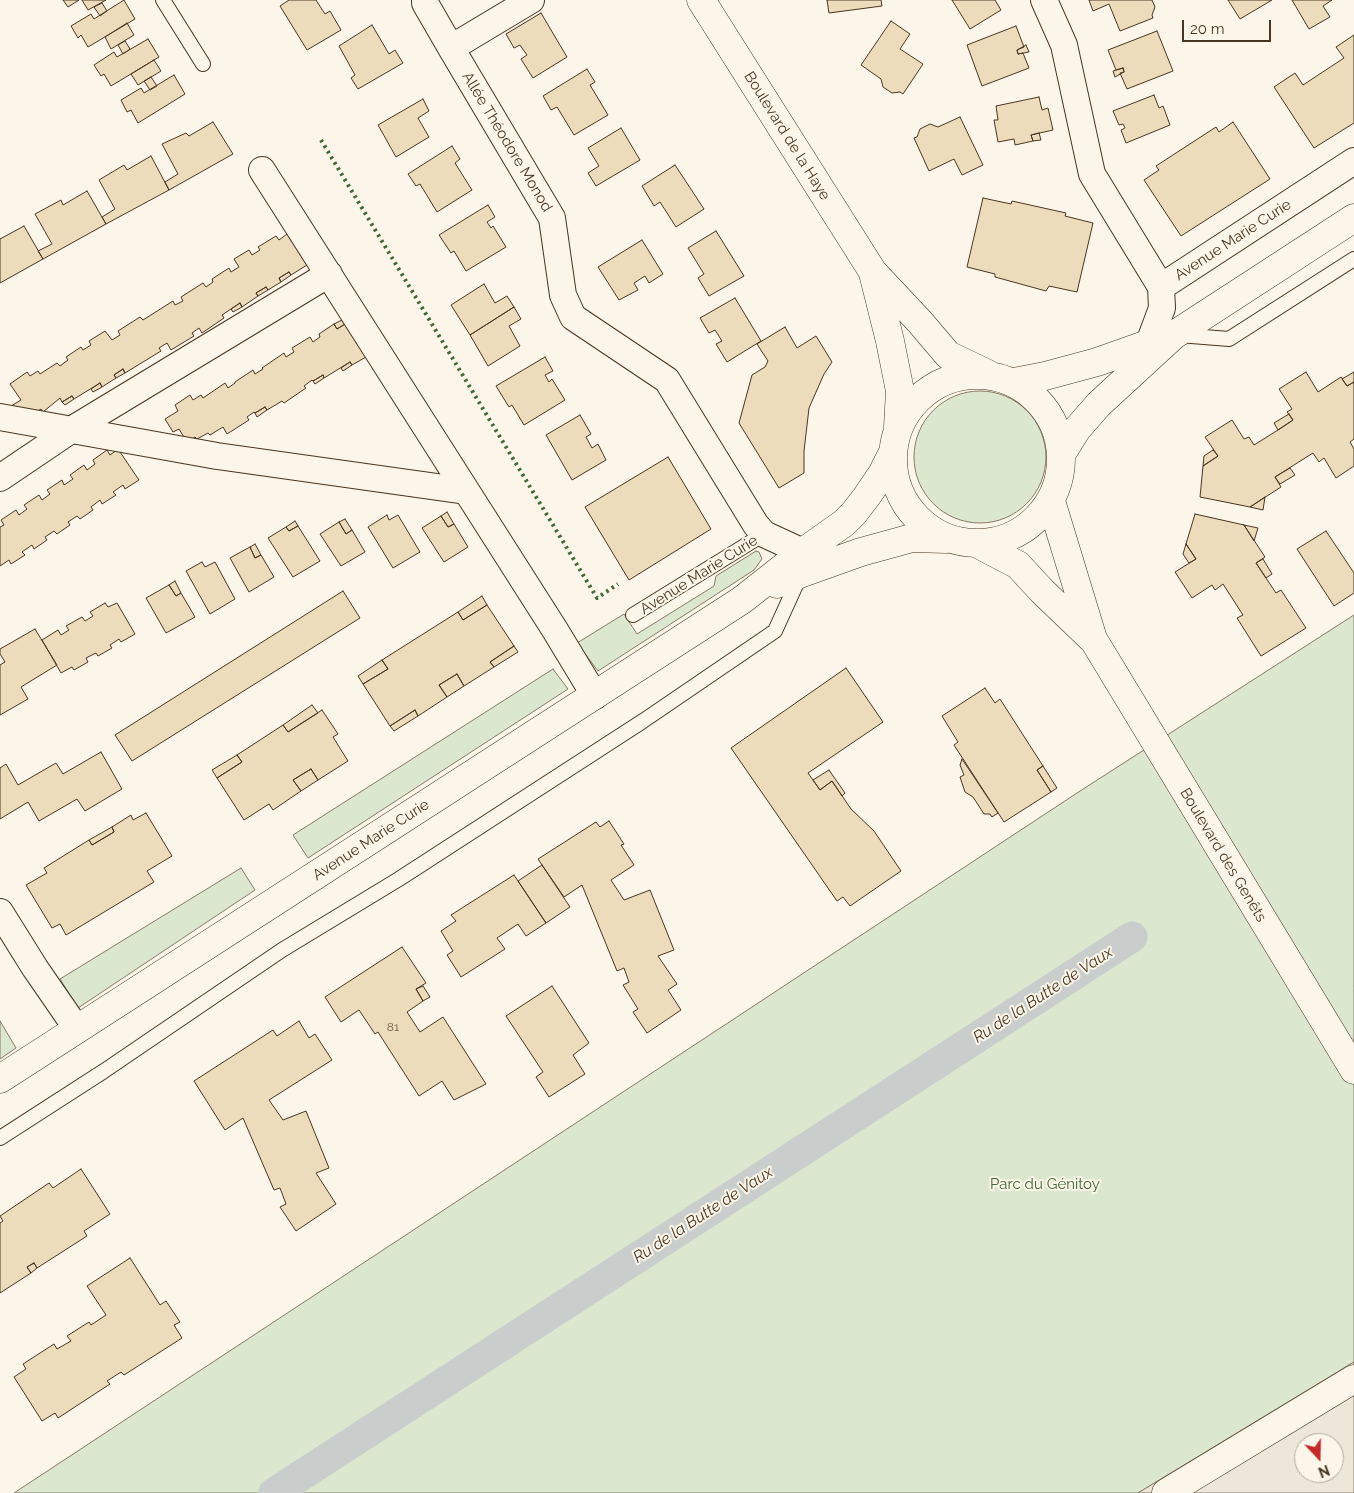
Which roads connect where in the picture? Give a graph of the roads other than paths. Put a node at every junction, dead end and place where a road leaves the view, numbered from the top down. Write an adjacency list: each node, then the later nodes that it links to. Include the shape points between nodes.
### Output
1 (163, 0): 7 (lane)
2 (425, 0): 6 (street, Allée Théodore Monod)
3 (531, 0): 6 (street)
4 (701, 0): 12 (main road, Boulevard de la Haye)
5 (1044, 0): 14 (street, via 1064,45 1092,174)
6 (451, 48): 25 (street, Allée Théodore Monod, via 552,218 563,295 573,317 667,380)
7 (203, 64)
8 (1354, 161): 14 (street, Avenue Marie Curie)
9 (262, 170): 13 (street)
10 (1354, 218): 15 (main road, Avenue Marie Curie)
11 (1354, 259): 15 (lane, via 1229,339)
12 (873, 272): 16 (main road, Boulevard de la Haye, via 948,355); 18 (main road, Boulevard de la Haye, via 900,391)
13 (329, 274): 19 (street); 23 (street)
14 (1161, 287): 15 (street, Avenue Marie Curie)
15 (1161, 339): 16 (main road, Avenue Marie Curie, via 1045,376); 20 (main road, Avenue Marie Curie, via 1077,429)
16 (1003, 379): 18 (main road, via 962,376 935,385 913,404); 20 (main road, via 1038,400 1055,424)
17 (0, 417): 19 (street)
18 (898, 428): 21 (main road)
19 (71, 430): 22 (street); 23 (street, via 217,456)
20 (1062, 453): 24 (main road, via 1060,477)
21 (892, 454): 26 (main road, via 895,482 907,506 925,526); 28 (main road, Avenue Marie Curie, via 854,513)
22 (0, 478)
23 (466, 491): 31 (street)
24 (1051, 501): 27 (main road, via 1038,519 1020,532 1000,541); 30 (main road, Boulevard des Genêts)
25 (764, 534): 28 (street, Allée Théodore Monod); 29 (lane, Avenue Marie Curie)
26 (950, 539): 27 (main road); 28 (main road, Avenue Marie Curie, via 912,538)
27 (978, 544): 30 (main road, Boulevard des Genêts, via 1018,565)
28 (802, 563): 31 (main road, Avenue Marie Curie); 36 (lane, via 775,631 399,879 282,950)
29 (633, 615)
30 (1093, 639): 34 (main road, Boulevard des Genêts)
31 (594, 696): 33 (main road, Avenue Marie Curie)
32 (0, 912): 33 (street)
33 (77, 1029): 35 (main road, Avenue Marie Curie)
34 (1354, 1070)
35 (0, 1079)
36 (0, 1138)
37 (1354, 1379): 38 (main road)
38 (1166, 1493)

